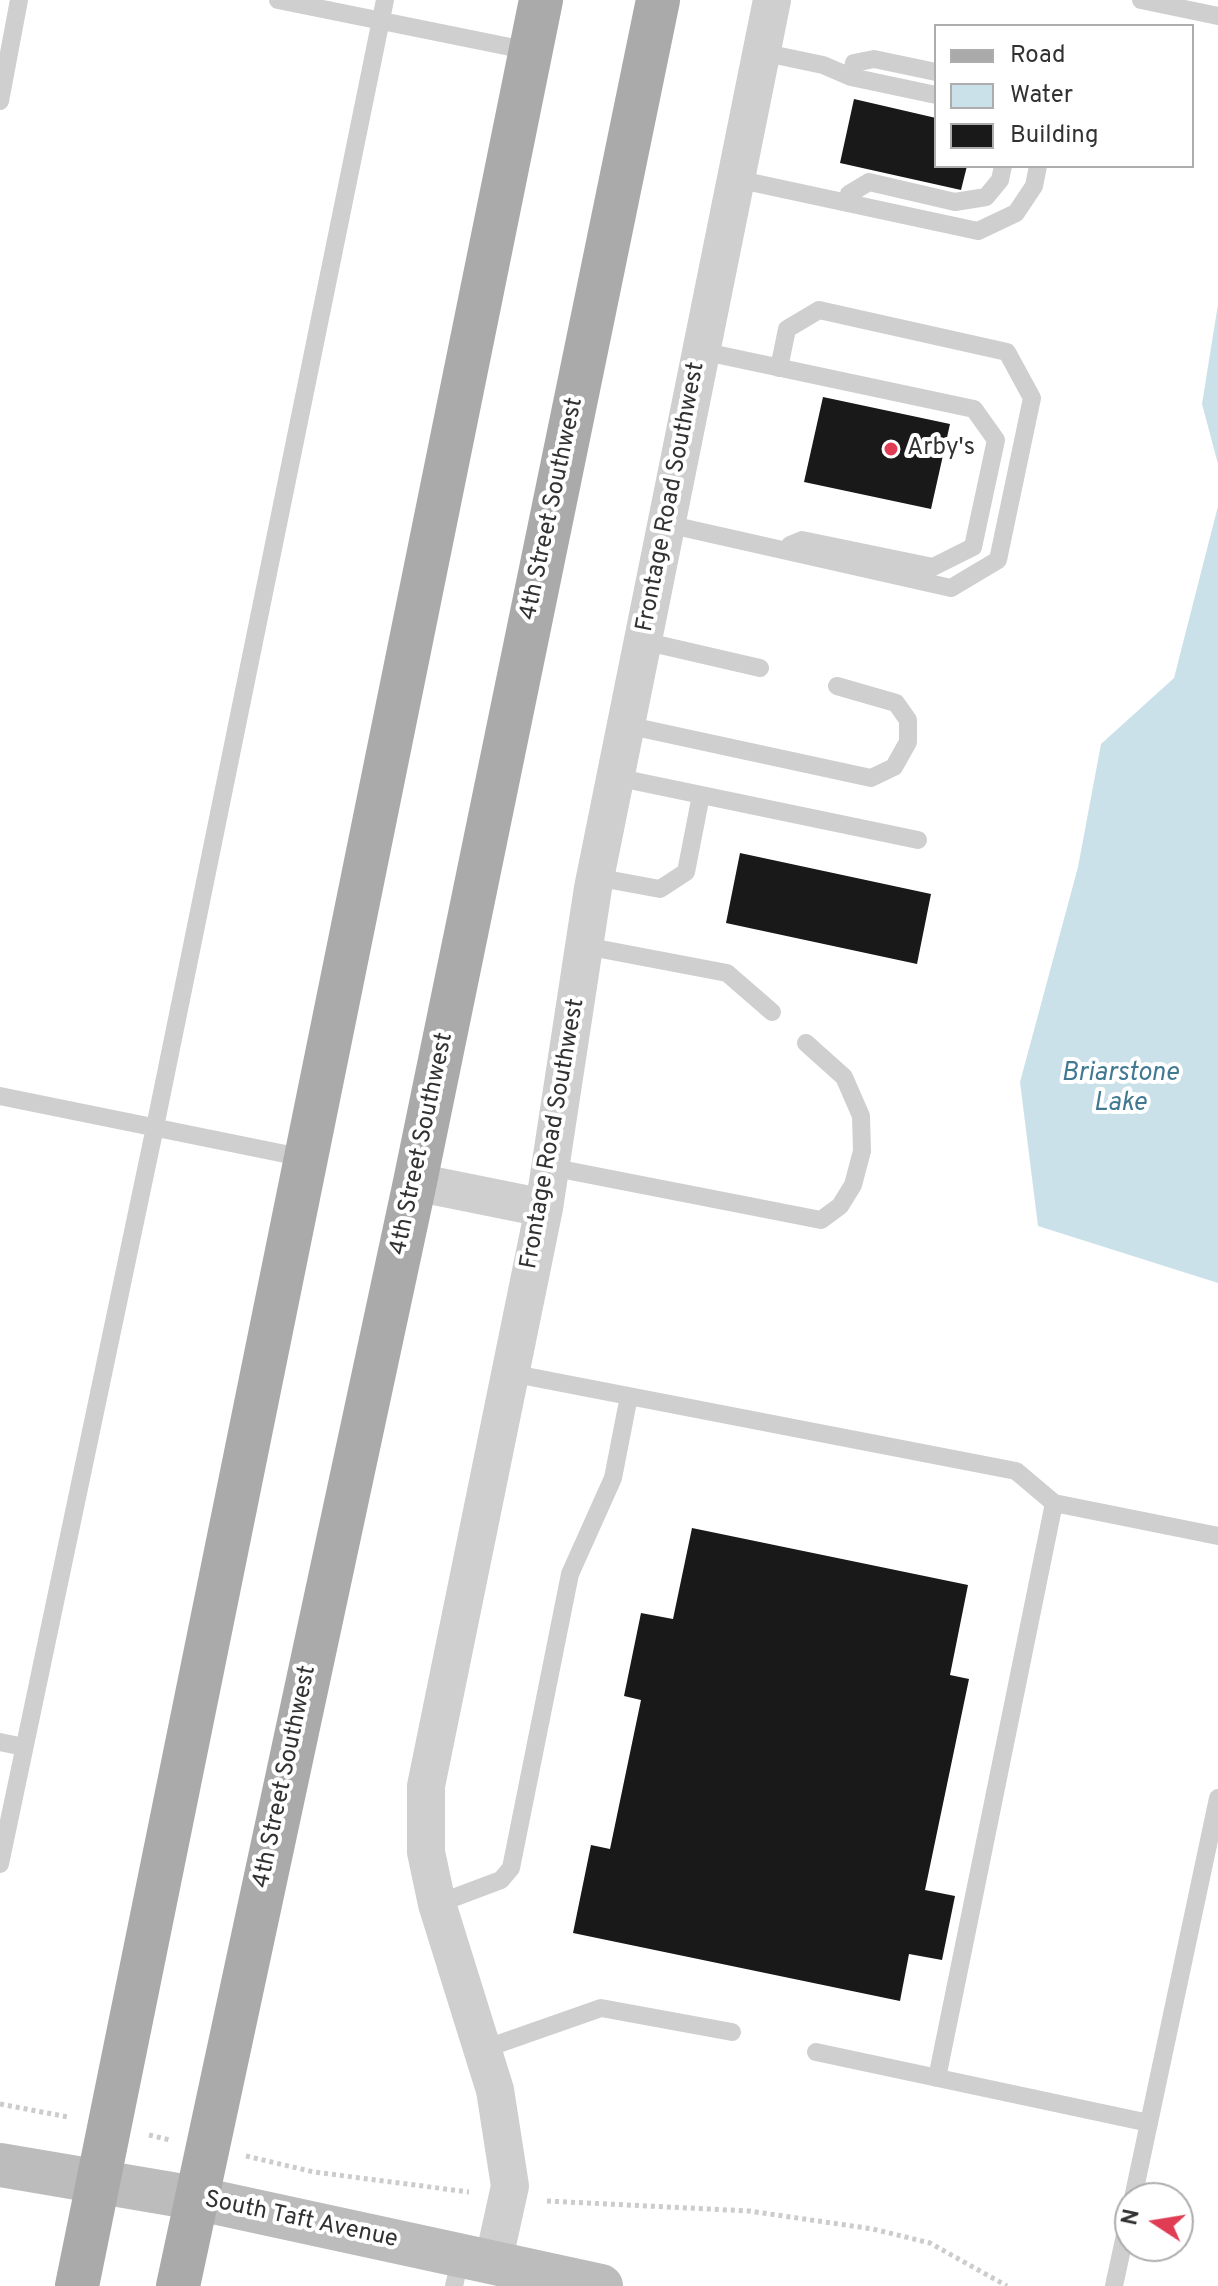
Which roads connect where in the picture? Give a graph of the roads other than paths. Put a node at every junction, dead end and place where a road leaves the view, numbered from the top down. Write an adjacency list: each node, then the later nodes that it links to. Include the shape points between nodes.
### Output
1 (19, 0): 15 (lane)
2 (278, 0): 9 (lane)
3 (385, 0): 9 (lane)
4 (541, 0): 10 (main road)
5 (658, 0): 39 (main road, 4th Street Southwest)
6 (772, 0): 11 (street, Frontage Road Southwest)
7 (1141, 0): 8 (lane)
8 (1218, 16)
9 (381, 21): 10 (lane); 36 (lane)
10 (531, 51): 37 (main road)
11 (761, 52): 13 (lane, via 823,65); 18 (street, Frontage Road Southwest)
12 (934, 72): 13 (lane, via 874,59 854,63)
13 (851, 77): 14 (lane)
14 (934, 95)
15 (0, 101)
16 (1003, 168): 19 (lane, via 986,197 955,202 869,182 849,194)
17 (1038, 168): 19 (lane, via 1034,186 1016,213 978,231)
18 (736, 179): 19 (lane); 20 (street, Frontage Road Southwest)
19 (847, 203)
20 (701, 351): 21 (lane); 22 (street, Frontage Road Southwest)
21 (779, 368): 23 (lane, via 974,409 996,440 973,547 933,567 802,540); 23 (lane, via 787,329 819,310 1007,352 1032,398 998,560 951,588)
22 (667, 524): 23 (lane); 24 (street, Frontage Road Southwest)
23 (788, 551)
24 (643, 641): 25 (lane); 27 (street, Frontage Road Southwest)
25 (760, 668)
26 (837, 686): 27 (lane, via 896,703 908,720 908,742 894,767 871,778)
27 (626, 725): 28 (street, Frontage Road Southwest)
28 (615, 777): 29 (lane); 31 (street, Frontage Road Southwest)
29 (701, 795): 30 (lane); 31 (lane, via 686,872 660,889)
30 (918, 840)
31 (595, 877): 32 (street, Frontage Road Southwest)
32 (585, 946): 33 (lane, via 727,973); 38 (street, Frontage Road Southwest)
33 (772, 1012)
34 (806, 1043): 38 (lane, via 844,1077 861,1116 862,1151 853,1185 840,1206 821,1220)
35 (0, 1096): 36 (lane)
36 (155, 1127): 37 (lane); 46 (lane)
37 (305, 1158): 56 (main road)
38 (550, 1167): 40 (street, Frontage Road Southwest)
39 (415, 1182): 40 (street); 58 (main road, 4th Street Southwest)
40 (544, 1208): 41 (street, Frontage Road Southwest)
41 (510, 1373): 42 (lane); 49 (street, Frontage Road Southwest, via 426,1786 426,1852)
42 (629, 1396): 43 (lane, via 1016,1471); 49 (lane, via 613,1478 570,1574 511,1868 501,1880)
43 (1054, 1503): 44 (lane); 53 (lane)
44 (1218, 1536)
45 (0, 1742): 46 (lane)
46 (24, 1747): 48 (lane)
47 (1218, 1798): 54 (lane)
48 (0, 1864)
49 (437, 1904): 51 (street, Frontage Road Southwest)
50 (732, 2032): 51 (lane, via 601,2008)
51 (484, 2049): 60 (street, Frontage Road Southwest, via 510,2186)
52 (816, 2052): 53 (lane)
53 (937, 2078): 54 (lane)
54 (1149, 2123): 57 (lane)
55 (0, 2165): 56 (main road, South Taft Avenue)
56 (98, 2179): 58 (main road, South Taft Avenue); 61 (main road)
57 (1136, 2182)
58 (195, 2198): 60 (main road, South Taft Avenue); 62 (main road, 4th Street Southwest)
59 (1119, 2262): 64 (lane)
60 (469, 2268): 63 (main road, South Taft Avenue)
61 (77, 2286)
62 (178, 2286)
63 (601, 2286)
64 (1114, 2286)

